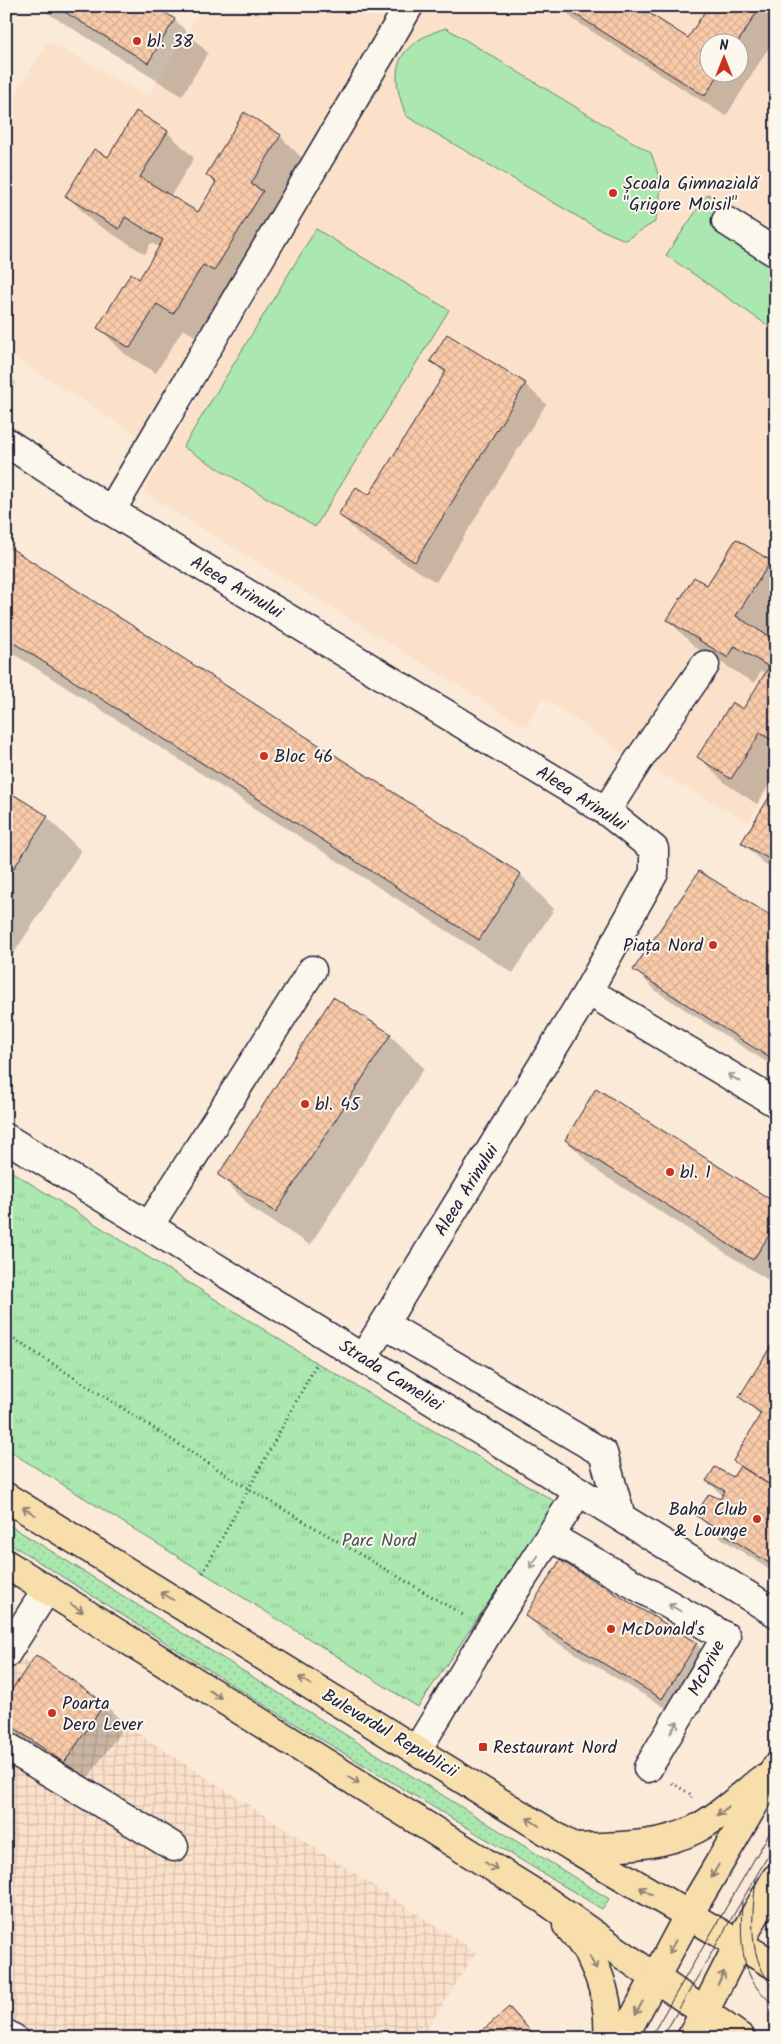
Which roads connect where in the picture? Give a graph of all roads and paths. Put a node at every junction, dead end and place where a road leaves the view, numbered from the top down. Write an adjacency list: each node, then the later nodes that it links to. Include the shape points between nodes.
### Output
1 (408, 9): 5 (street)
2 (726, 221): 3 (street)
3 (776, 253)
4 (6, 442): 5 (street, Aleea Arinului)
5 (111, 511): 7 (street, Aleea Arinului)
6 (705, 665): 7 (street)
7 (606, 811): 9 (street, Aleea Arinului, via 654,849 654,873)
8 (312, 970): 12 (street)
9 (588, 990): 10 (street, one-way to 9); 13 (street, Aleea Arinului)
10 (776, 1103)
11 (6, 1138): 12 (street, Strada Cameliei)
12 (149, 1226): 15 (street, Strada Cameliei)
13 (384, 1324): 16 (street, Aleea Arinului); 20 (street, via 603,1452)
14 (6, 1334): 17 (path)
15 (331, 1338): 16 (street, Strada Cameliei); 17 (path)
16 (363, 1358): 18 (street, Strada Cameliei)
17 (249, 1489): 23 (path); 26 (path)
18 (579, 1491): 20 (street, Strada Cameliei); 21 (street)
19 (6, 1497): 29 (main road, Bulevardul Republicii, one-way to 19)
20 (621, 1518): 25 (street, Strada Cameliei)
21 (551, 1537): 26 (street, one-way to 26); 30 (street, McDrive, one-way to 21, via 726,1637)
22 (6, 1564): 24 (main road)
23 (203, 1573)
24 (48, 1589): 27 (street); 35 (main road, one-way to 35)
25 (776, 1613)
26 (490, 1629): 29 (street)
27 (6, 1654)
28 (6, 1746): 32 (street)
29 (417, 1750): 33 (main road, Bulevardul Republicii, one-way to 29)
30 (648, 1768)
31 (775, 1768): 33 (main road, one-way to 33, via 719,1814 669,1840); 36 (main road, one-way to 36)
32 (174, 1847)
33 (574, 1848): 36 (main road, Bulevardul Republicii, one-way to 33)
34 (776, 1878): 37 (main road)
35 (542, 1898): 39 (main road); 43 (main road, one-way to 43, via 581,1940 596,1966 605,1997)
36 (688, 1916): 37 (main road, Bulevardul Republicii); 39 (main road, one-way to 39)
37 (739, 1943): 38 (main road, Bulevardul Republicii); 40 (main road, one-way to 37)
38 (776, 1966)
39 (655, 1978): 40 (main road); 44 (main road, one-way to 44)
40 (704, 2013): 45 (main road); 46 (main road)
41 (6, 2034): 42 (street)
42 (13, 2038)
43 (608, 2038)
44 (623, 2038)
45 (691, 2038)
46 (741, 2038)

